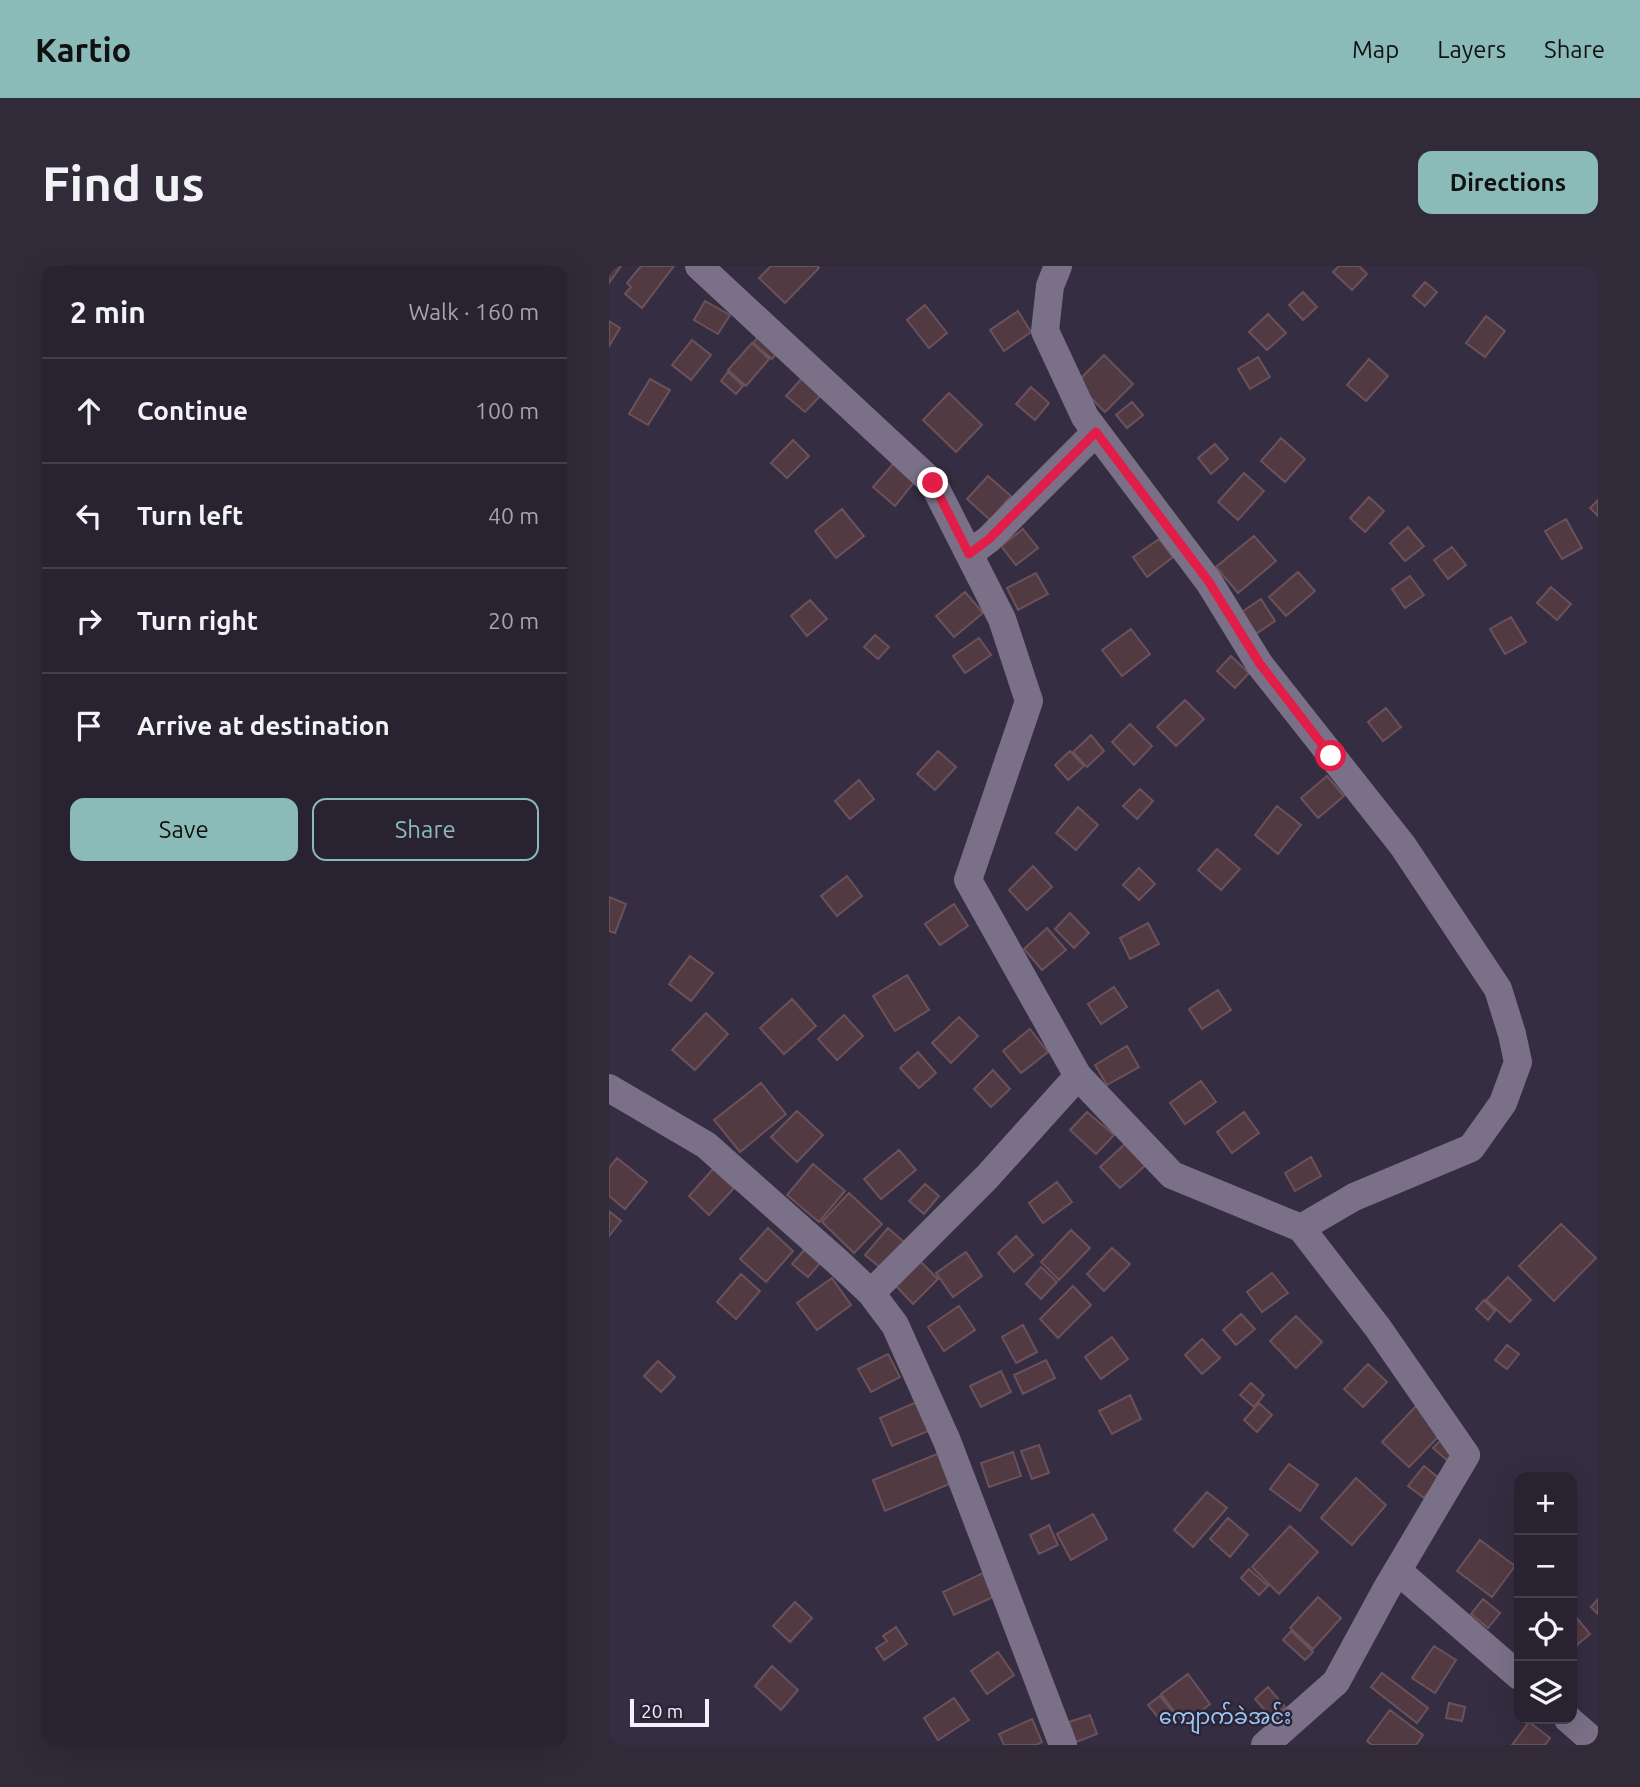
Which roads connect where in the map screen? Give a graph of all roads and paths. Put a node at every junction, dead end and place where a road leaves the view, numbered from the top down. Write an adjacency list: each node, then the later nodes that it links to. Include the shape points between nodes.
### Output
1 (699, 266): 4 (street, via 933,483)
2 (1058, 266): 3 (street, via 1049,286 1045,331)
3 (1096, 432): 4 (street); 7 (street, via 1209,582 1260,664 1403,846 1498,989 1513,1034 1518,1062 1503,1103 1471,1148 1354,1197)
4 (969, 554): 5 (street, via 1002,619 1029,701 968,880)
5 (1078, 1076): 7 (street, via 1172,1175); 8 (street)
6 (609, 1088): 8 (street, via 706,1145)
7 (1301, 1228): 9 (street, via 1466,1455)
8 (871, 1293): 12 (street, via 895,1325 947,1441)
9 (1398, 1571): 10 (street); 13 (street, via 1336,1682)
10 (1514, 1672)
11 (1574, 1724): 14 (street)
12 (1063, 1745)
13 (1265, 1745)
14 (1598, 1745)

